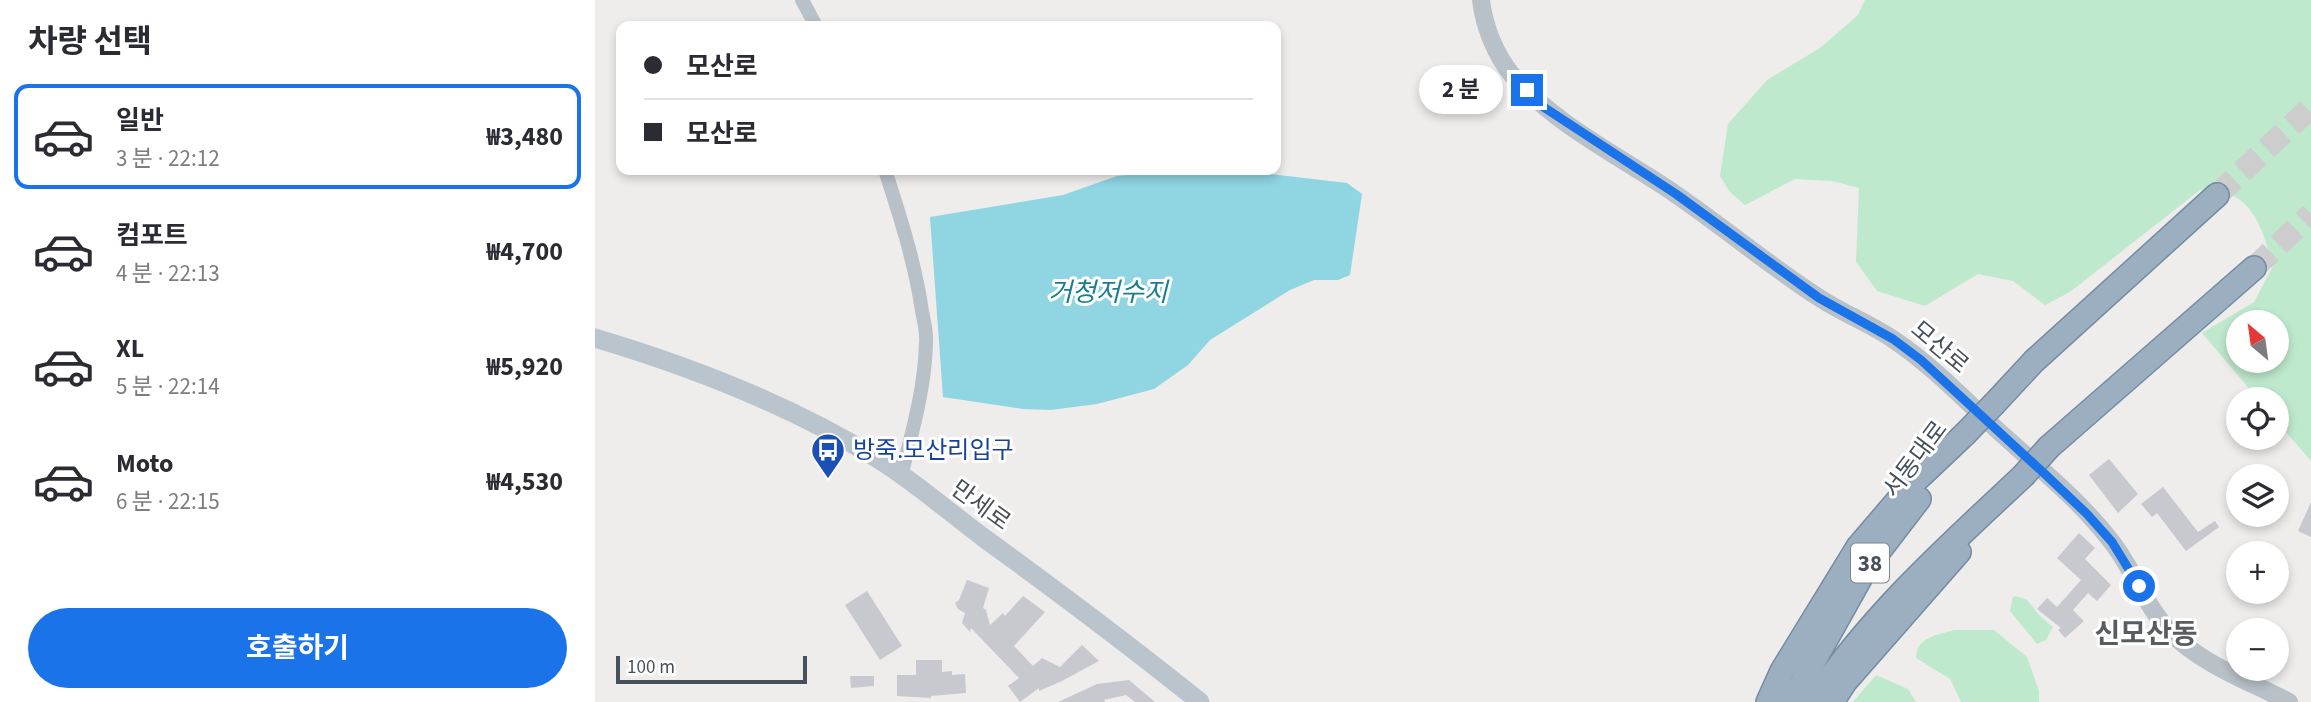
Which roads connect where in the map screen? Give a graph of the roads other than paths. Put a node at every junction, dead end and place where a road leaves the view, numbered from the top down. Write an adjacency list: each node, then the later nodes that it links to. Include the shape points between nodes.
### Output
1 (802, 0): 3 (street)
2 (1481, 0): 16 (street, 모산로, via 1489,34 1511,73 1542,106 1676,194 1819,298 1921,360 2103,533 2171,633 2194,652)
3 (813, 21)
4 (887, 175): 9 (street, via 919,288 927,340)
5 (2217, 195): 8 (highway, 서동대로 / 38, bridge, via 2034,361)
6 (2254, 268): 10 (highway, 38, bridge, via 2049,447)
7 (595, 338): 9 (main road, 만세로, via 708,376 790,412 879,459)
8 (1965, 434): 12 (highway, via 1911,485 1858,547); 13 (highway, 서동대로 / 38, via 1866,568)
9 (901, 476): 11 (main road, 만세로)
10 (2023, 476): 14 (highway, 38, via 1909,584 1835,668); 15 (highway)
11 (1200, 702)
12 (1768, 702)
13 (1791, 702)
14 (1813, 702)
15 (1832, 702)
16 (2288, 702)

